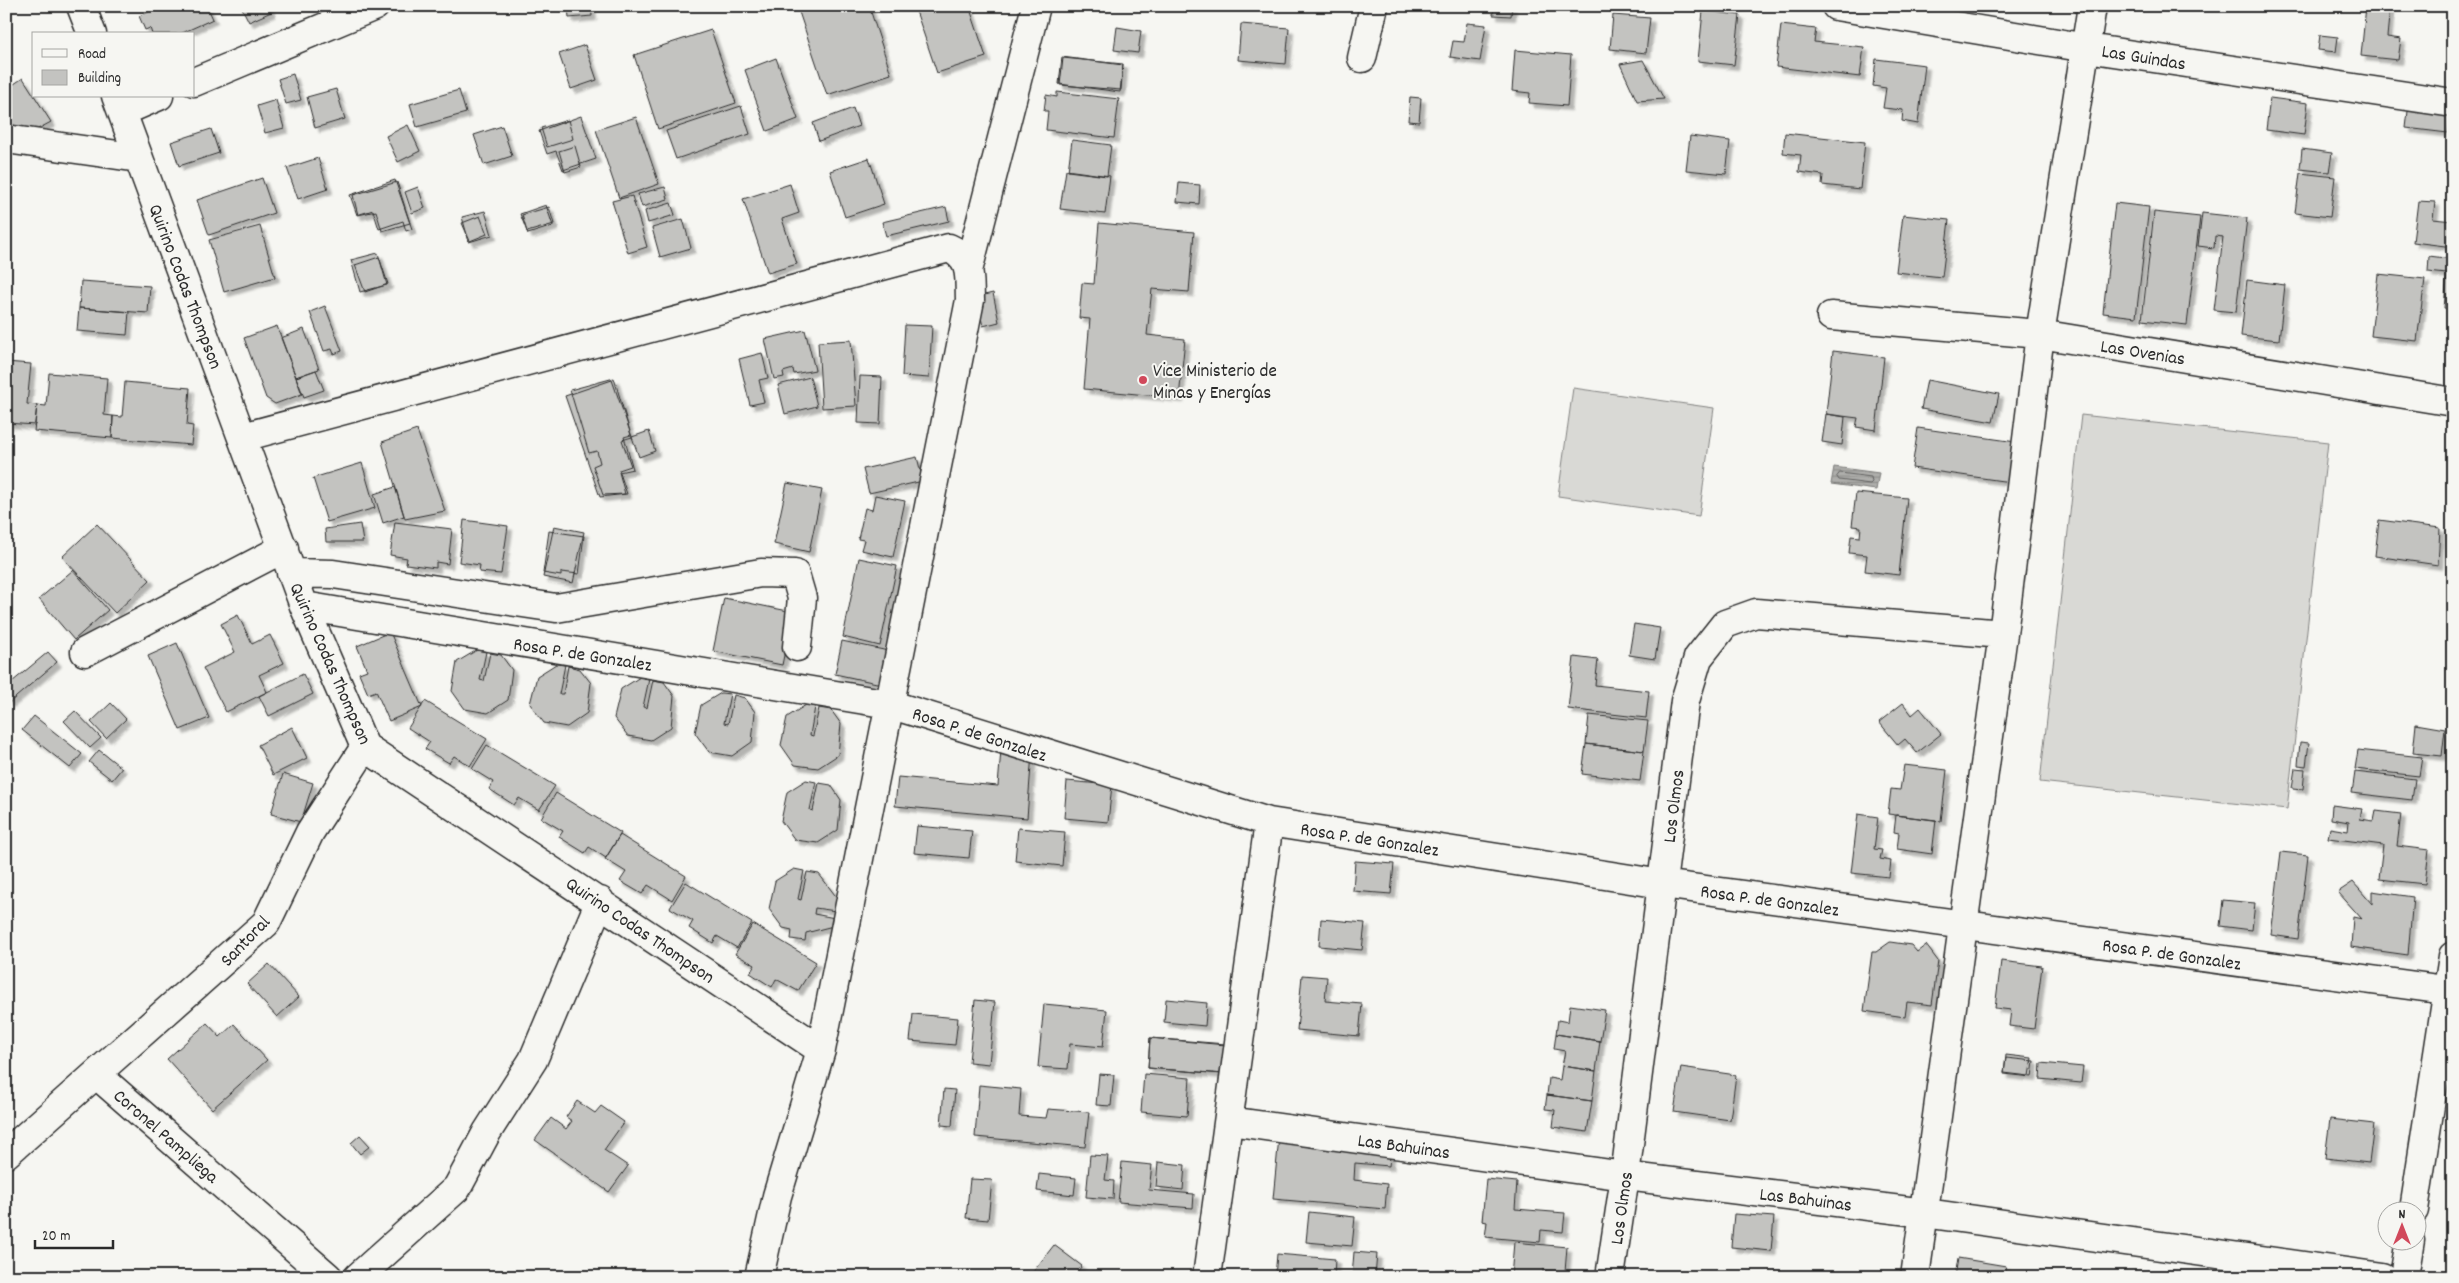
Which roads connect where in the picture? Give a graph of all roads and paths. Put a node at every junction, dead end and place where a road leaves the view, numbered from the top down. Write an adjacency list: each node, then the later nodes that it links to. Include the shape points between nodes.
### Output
1 (81, 6): 7 (street)
2 (375, 6): 10 (street)
3 (1036, 6): 16 (street)
4 (1374, 6): 9 (street)
5 (1836, 6): 8 (street, Las Guindas)
6 (2092, 6): 8 (street)
7 (91, 32)
8 (2087, 48): 13 (street, Las Guindas); 18 (street)
9 (1362, 58)
10 (195, 82)
11 (148, 98): 12 (street)
12 (119, 104): 15 (street, Quirino Codas Thompson)
13 (2453, 104)
14 (6, 139): 15 (street)
15 (139, 158): 20 (street, Quirino Codas Thompson)
16 (968, 267): 20 (street, via 959,252 949,248); 26 (street, via 970,300)
17 (1831, 316): 18 (street, Las Ovenias)
18 (2040, 334): 19 (street, Las Ovenias); 23 (street)
19 (2453, 402)
20 (243, 437): 21 (street, Quirino Codas Thompson)
21 (288, 561): 22 (street, Quirino Codas Thompson); 24 (street, via 333,574 556,608 761,573 795,574 802,598); 25 (street)
22 (304, 606): 26 (street, Rosa P. de Gonzalez); 27 (street, Quirino Codas Thompson)
23 (2003, 634): 29 (street, Los Olmos, via 1756,612 1725,624 1698,658 1685,701); 31 (street)
24 (797, 647)
25 (85, 652)
26 (889, 704): 28 (street, Rosa P. de Gonzalez); 34 (street)
27 (365, 747): 30 (street, Quirino Codas Thompson); 35 (street, Santoral, via 310,832 266,923)
28 (1269, 822): 29 (street, Rosa P. de Gonzalez); 36 (street)
29 (1662, 884): 31 (street, Rosa P. de Gonzalez); 38 (street, Los Olmos)
30 (600, 901): 34 (street, Quirino Codas Thompson); 43 (street, via 533,1060 487,1132 457,1188)
31 (1963, 925): 33 (street, Rosa P. de Gonzalez); 40 (street)
32 (2453, 956): 33 (street)
33 (2450, 991): 39 (street)
34 (821, 1050): 44 (street, via 777,1196)
35 (96, 1074): 37 (street, Coronel Pampliega); 42 (street, Coronel Pampliega)
36 (1229, 1121): 38 (street, Las Bahuinas); 45 (street)
37 (6, 1154)
38 (1625, 1176): 40 (street, Las Bahuinas); 46 (street, Los Olmos)
39 (2416, 1200)
40 (1925, 1213): 47 (street); 48 (street, Las Bahuinas)
41 (2408, 1250): 49 (street)
42 (328, 1277)
43 (358, 1277)
44 (759, 1277)
45 (1208, 1277)
46 (1610, 1277)
47 (1915, 1277)
48 (2382, 1277)
49 (2404, 1277)

